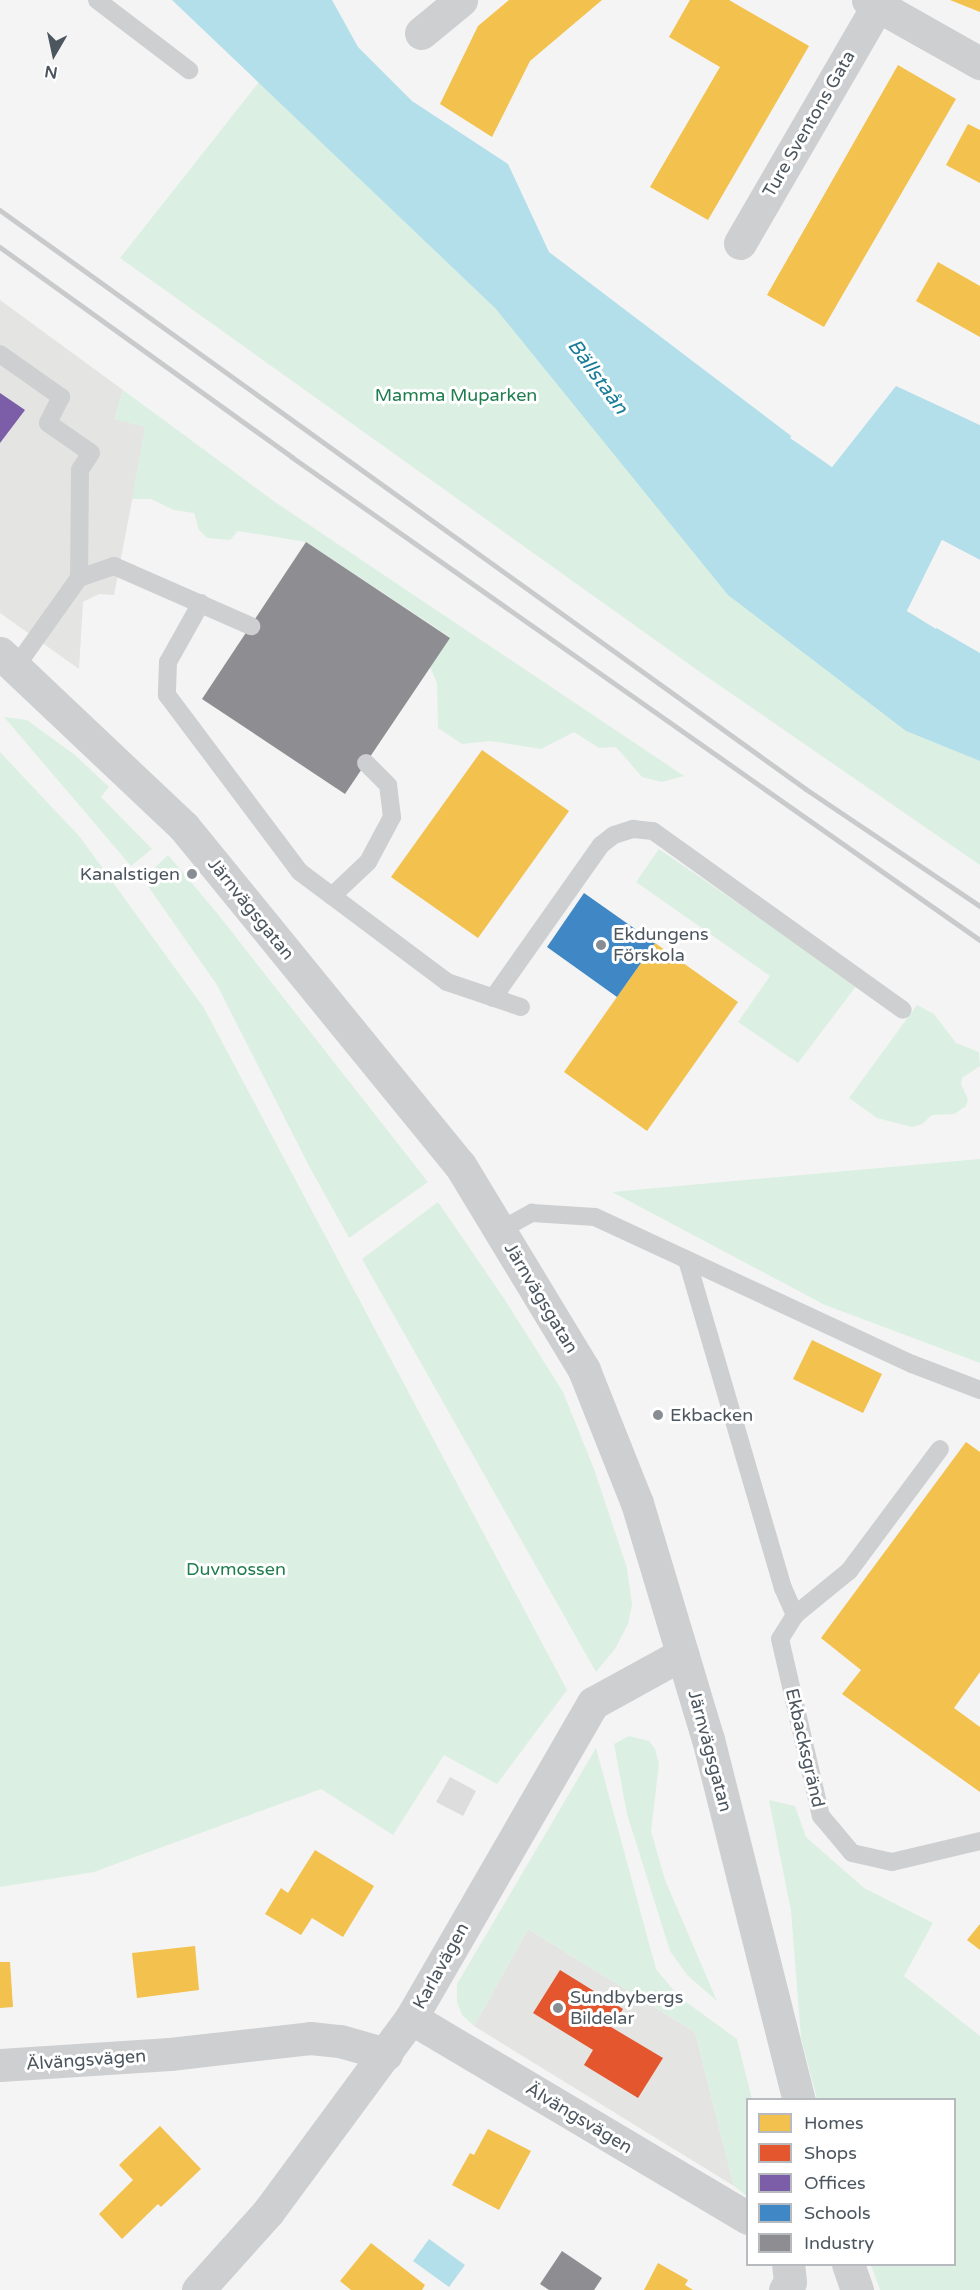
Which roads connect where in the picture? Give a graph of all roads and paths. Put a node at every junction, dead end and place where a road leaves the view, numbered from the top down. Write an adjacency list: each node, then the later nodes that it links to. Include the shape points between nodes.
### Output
1 (97, 0): 6 (lane)
2 (461, 0): 4 (street)
3 (873, 3): 5 (street); 7 (street, Ture Sventons Gata)
4 (421, 33)
5 (980, 63)
6 (189, 70)
7 (740, 243)
8 (0, 354): 9 (lane, via 61,397 48,423 91,453 80,470)
9 (79, 578): 10 (lane, via 114,566); 12 (lane)
10 (201, 603): 11 (lane); 14 (lane, via 168,662 167,695 300,872)
11 (250, 626)
12 (8, 661): 18 (street, Järnvägsgatan, via 184,827 460,1166)
13 (366, 763): 14 (lane, via 388,785 392,817 368,862)
14 (332, 896): 15 (lane, via 447,982)
15 (493, 998): 16 (lane); 17 (lane, via 601,845 614,835 633,829 653,831)
16 (521, 1007)
17 (903, 1010)
18 (500, 1231): 19 (lane, via 532,1213 595,1217); 23 (street, Järnvägsgatan, via 585,1370 637,1503)
19 (687, 1260): 20 (lane, via 902,1359); 22 (lane, via 783,1588)
20 (980, 1390)
21 (940, 1449): 22 (lane, Ekbacksgränd, via 849,1571)
22 (795, 1615): 24 (lane, Ekbacksgränd, via 780,1639 821,1816 852,1852 892,1862)
23 (682, 1654): 25 (street, Karlavägen, via 593,1703); 28 (street, Järnvägsgatan, via 708,1739)
24 (980, 1841)
25 (411, 2018): 26 (street, Karlavägen); 29 (street, Älvängsvägen)
26 (386, 2054): 27 (street, Älvängsvägen, via 340,2041 310,2038 170,2054); 32 (street, Karlavägen, via 268,2212)
27 (0, 2065)
28 (798, 2098)
29 (746, 2217)
30 (788, 2266): 33 (street, via 790,2282)
31 (848, 2266): 34 (street)
32 (198, 2290)
33 (785, 2290)
34 (856, 2290)

